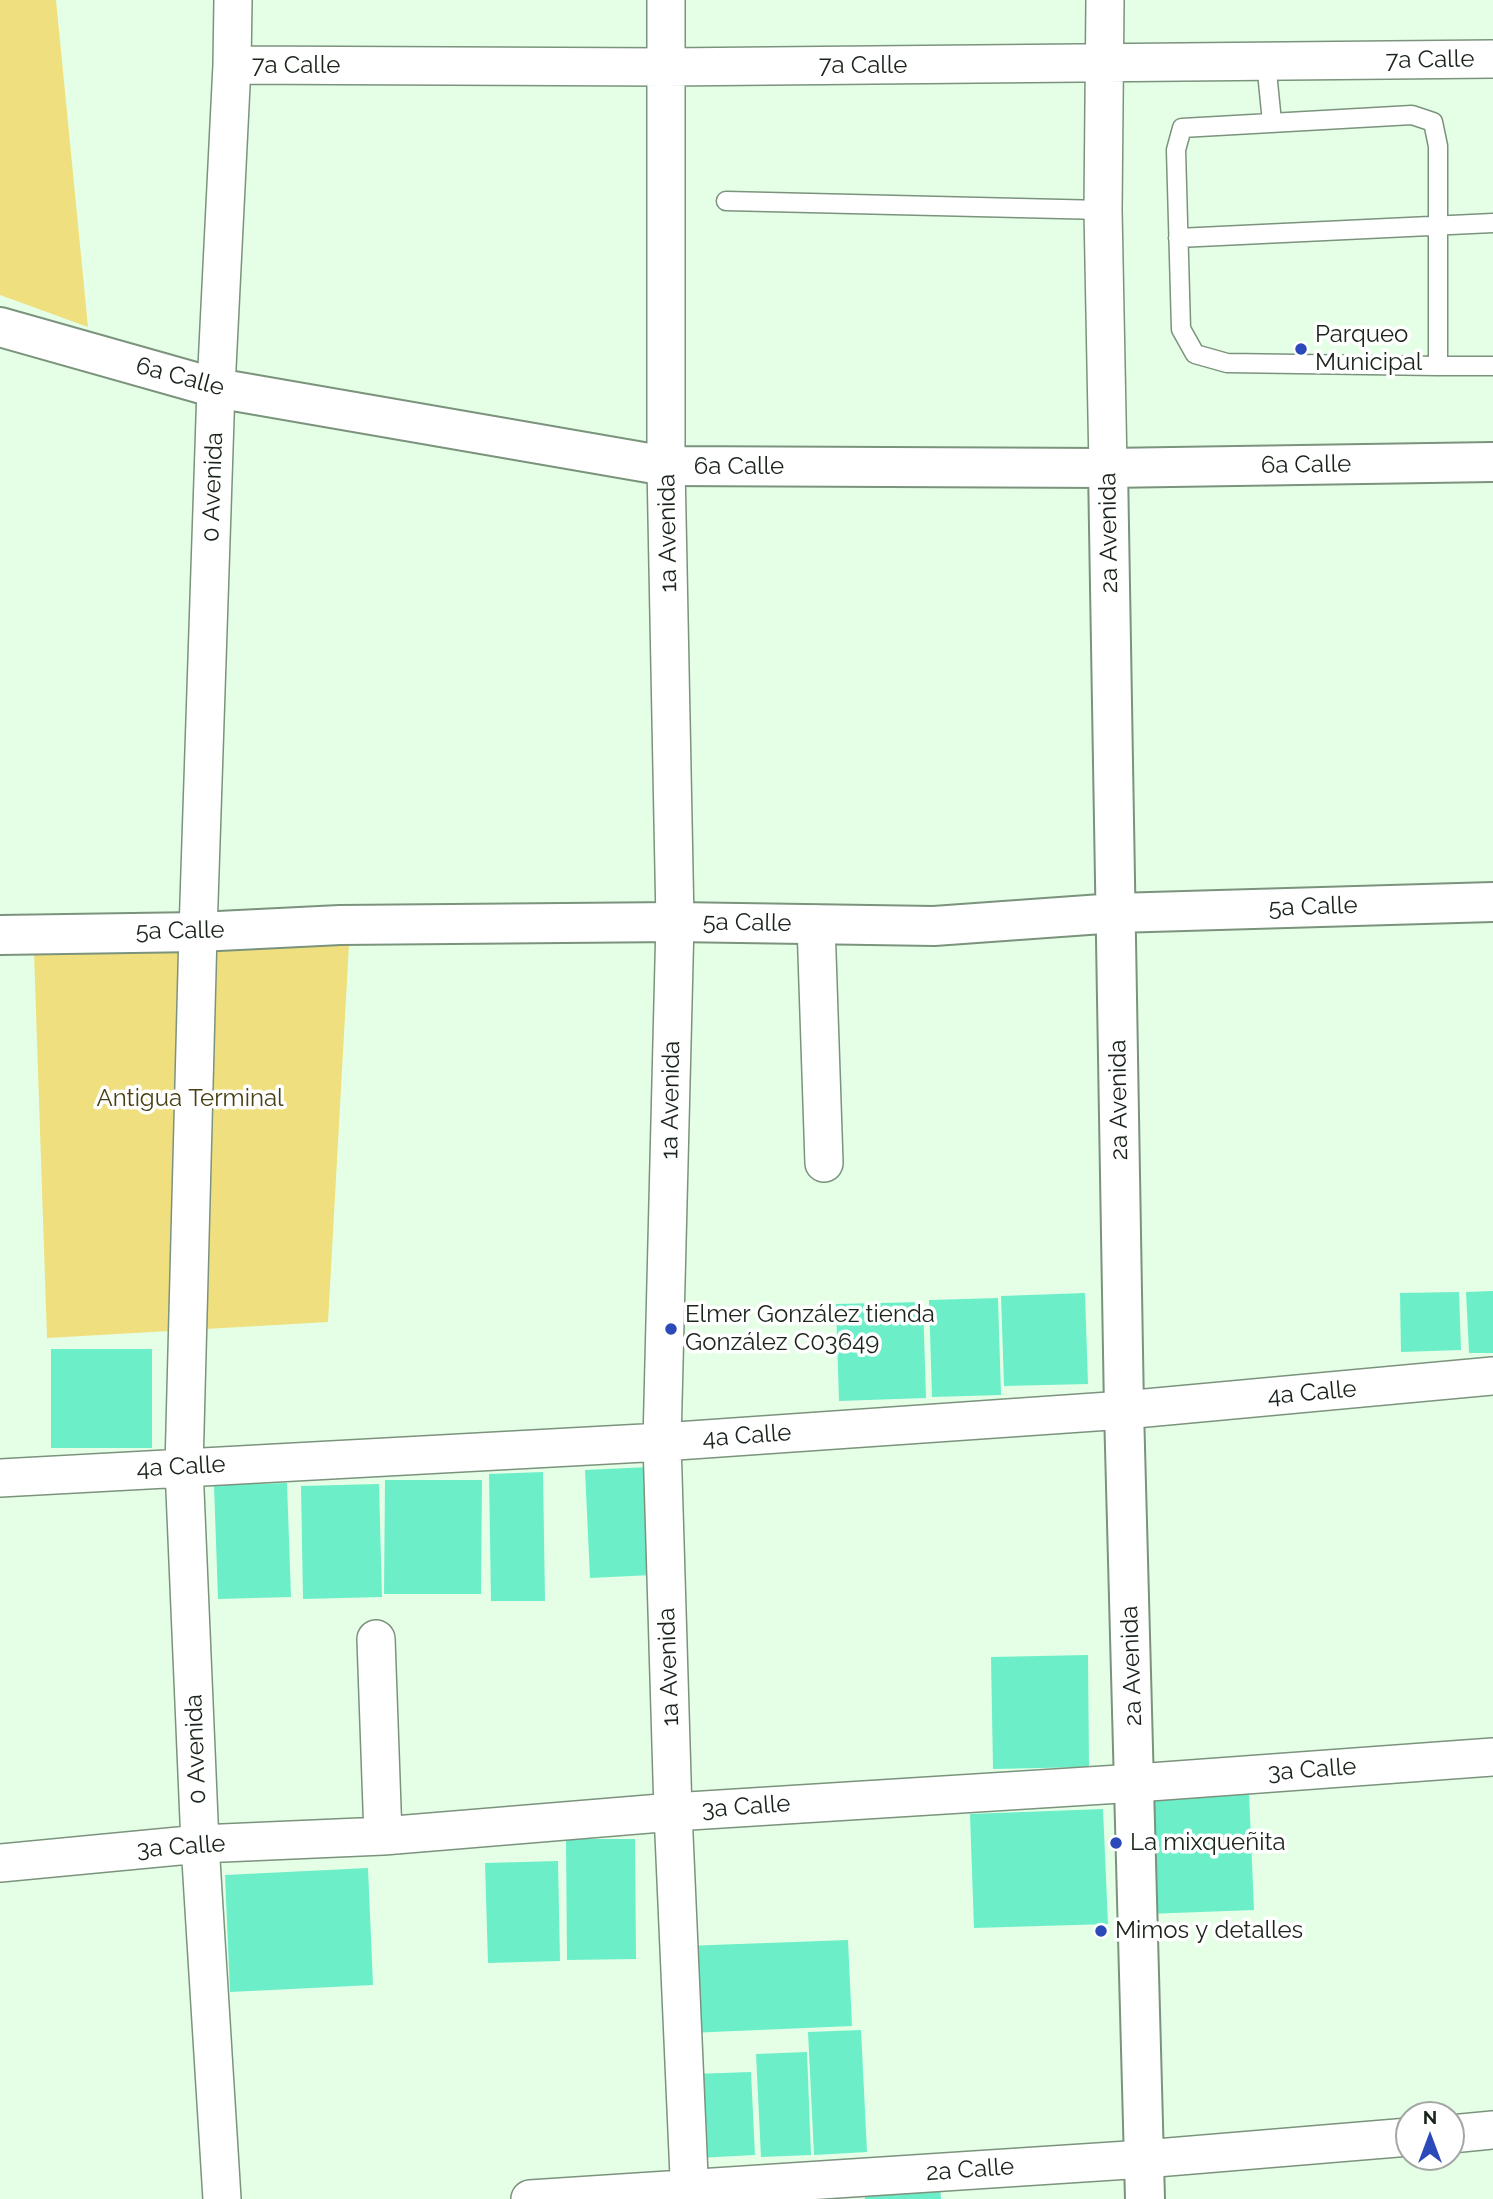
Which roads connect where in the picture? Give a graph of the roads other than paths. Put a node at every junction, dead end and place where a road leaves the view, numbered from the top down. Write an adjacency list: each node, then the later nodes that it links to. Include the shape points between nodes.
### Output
1 (233, 0): 7 (street, 0 Avenida)
2 (666, 0): 8 (street, 1a Avenida)
3 (1105, 0): 6 (street, 2a Avenida)
4 (1493, 59): 5 (street, 7a Calle)
5 (1266, 62): 6 (street, 7a Calle); 9 (lane)
6 (1106, 64): 8 (street, 7a Calle); 11 (street, 2a Avenida)
7 (232, 65): 8 (street, 7a Calle); 18 (street, 0 Avenida)
8 (667, 67): 20 (street, 1a Avenida)
9 (1272, 122): 13 (lane, via 1412,115 1433,122 1438,146); 14 (lane, via 1182,128 1176,150)
10 (726, 201): 11 (lane)
11 (1103, 210): 21 (street, 2a Avenida)
12 (1493, 223): 13 (lane)
13 (1438, 225): 14 (lane); 16 (lane)
14 (1178, 238): 16 (lane, via 1181,329 1195,354 1227,363)
15 (0, 327): 18 (main road, 6a Calle)
16 (1438, 366): 17 (lane)
17 (1493, 366)
18 (216, 388): 20 (main road, 6a Calle); 26 (street, 0 Avenida)
19 (1493, 462): 21 (main road, 6a Calle)
20 (666, 466): 21 (main road, 6a Calle); 24 (street, 1a Avenida)
21 (1108, 468): 23 (main road, 2a Avenida)
22 (1493, 902): 23 (main road, 5a Calle)
23 (1116, 913): 25 (main road, 5a Calle, via 934,926); 30 (main road, 2a Avenida)
24 (675, 922): 25 (main road, 5a Calle); 26 (main road, 5a Calle, via 340,925); 31 (street, 1a Avenida)
25 (816, 924): 28 (street)
26 (198, 932): 27 (main road, 5a Calle); 32 (street, 0 Avenida)
27 (0, 935)
28 (824, 1163)
29 (1493, 1376): 30 (street, 4a Calle)
30 (1124, 1410): 31 (street, 4a Calle); 36 (main road, 2a Avenida)
31 (662, 1442): 32 (street, 4a Calle); 37 (street, 1a Avenida)
32 (184, 1467): 33 (street, 4a Calle); 39 (street, 0 Avenida)
33 (0, 1478)
34 (376, 1639): 38 (street)
35 (1493, 1757): 36 (street, 3a Calle)
36 (1136, 1783): 37 (street, 3a Calle); 44 (main road, 2a Avenida)
37 (673, 1812): 38 (street, 3a Calle); 45 (street, 1a Avenida)
38 (383, 1836): 39 (street, 3a Calle)
39 (200, 1844): 40 (street, 3a Calle); 46 (street, 0 Avenida)
40 (0, 1863)
41 (1493, 2130): 42 (street)
42 (1465, 2133)
43 (1395, 2138): 44 (street, 2a Calle)
44 (1144, 2159): 45 (street, 2a Calle); 48 (main road, 2a Avenida)
45 (689, 2194): 47 (street, 2a Calle)
46 (222, 2199)
47 (530, 2199)
48 (1145, 2199)

